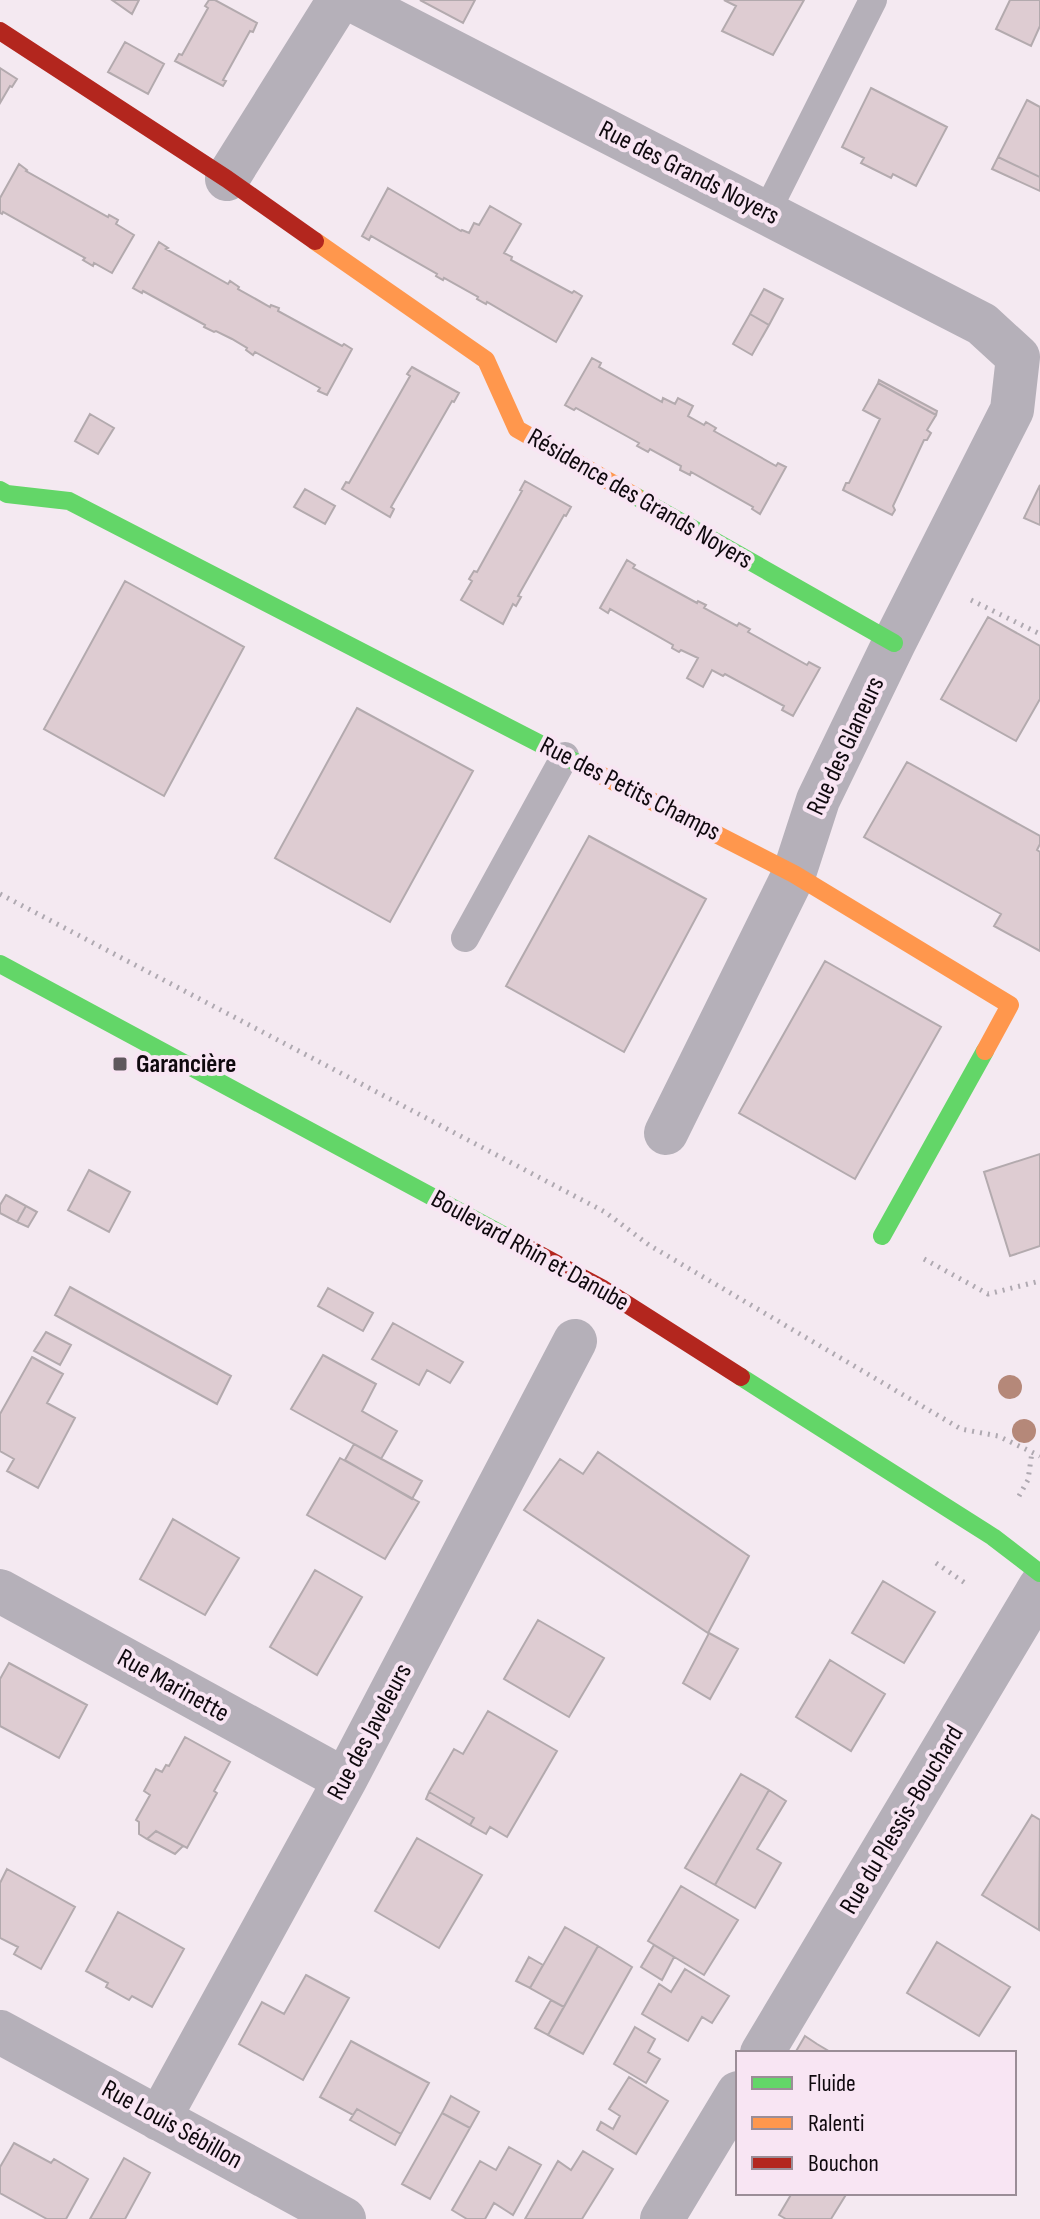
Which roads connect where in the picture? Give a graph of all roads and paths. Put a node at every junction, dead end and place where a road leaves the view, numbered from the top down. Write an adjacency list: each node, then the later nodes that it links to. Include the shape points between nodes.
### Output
1 (339, 0): 5 (street)
2 (352, 0): 6 (street, Rue des Grands Noyers)
3 (873, 0): 6 (lane)
4 (0, 31): 5 (street, Résidence des Grands Noyers)
5 (227, 179): 11 (street, Résidence des Grands Noyers, via 486,360 517,429)
6 (766, 213): 7 (street, Rue des Grands Noyers)
7 (1029, 350): 9 (street, Rue des Glaneurs, via 1012,410)
8 (0, 490): 12 (street, Rue des Petits Champs, via 69,501)
9 (927, 578): 10 (path); 11 (street, Rue des Glaneurs)
10 (1040, 634)
11 (894, 643): 13 (street, Rue des Glaneurs, via 818,800)
12 (565, 756): 13 (street, Rue des Petits Champs); 15 (lane)
13 (794, 874): 17 (street, Rue des Glaneurs); 18 (street, Rue des Petits Champs, via 1010,1005)
14 (0, 894): 21 (path, via 605,1212 649,1245 961,1429 998,1436)
15 (465, 938)
16 (0, 964): 22 (street, Boulevard Rhin et Danube, via 603,1289 993,1537)
17 (666, 1133)
18 (882, 1236): 19 (path, via 988,1294)
19 (1040, 1281)
20 (575, 1341): 25 (street, Rue des Javeleurs)
21 (1040, 1456)
22 (1040, 1573)
23 (1040, 1587): 27 (street, Rue du Plessis-Bouchard)
24 (0, 1591): 25 (street, Rue Marinette)
25 (345, 1780): 29 (street, Rue des Javeleurs)
26 (0, 2032): 29 (street, Rue Louis Sébillon)
27 (763, 2051)
28 (736, 2096): 31 (street)
29 (159, 2119): 30 (street, Rue Louis Sébillon)
30 (344, 2219)
31 (662, 2219)

